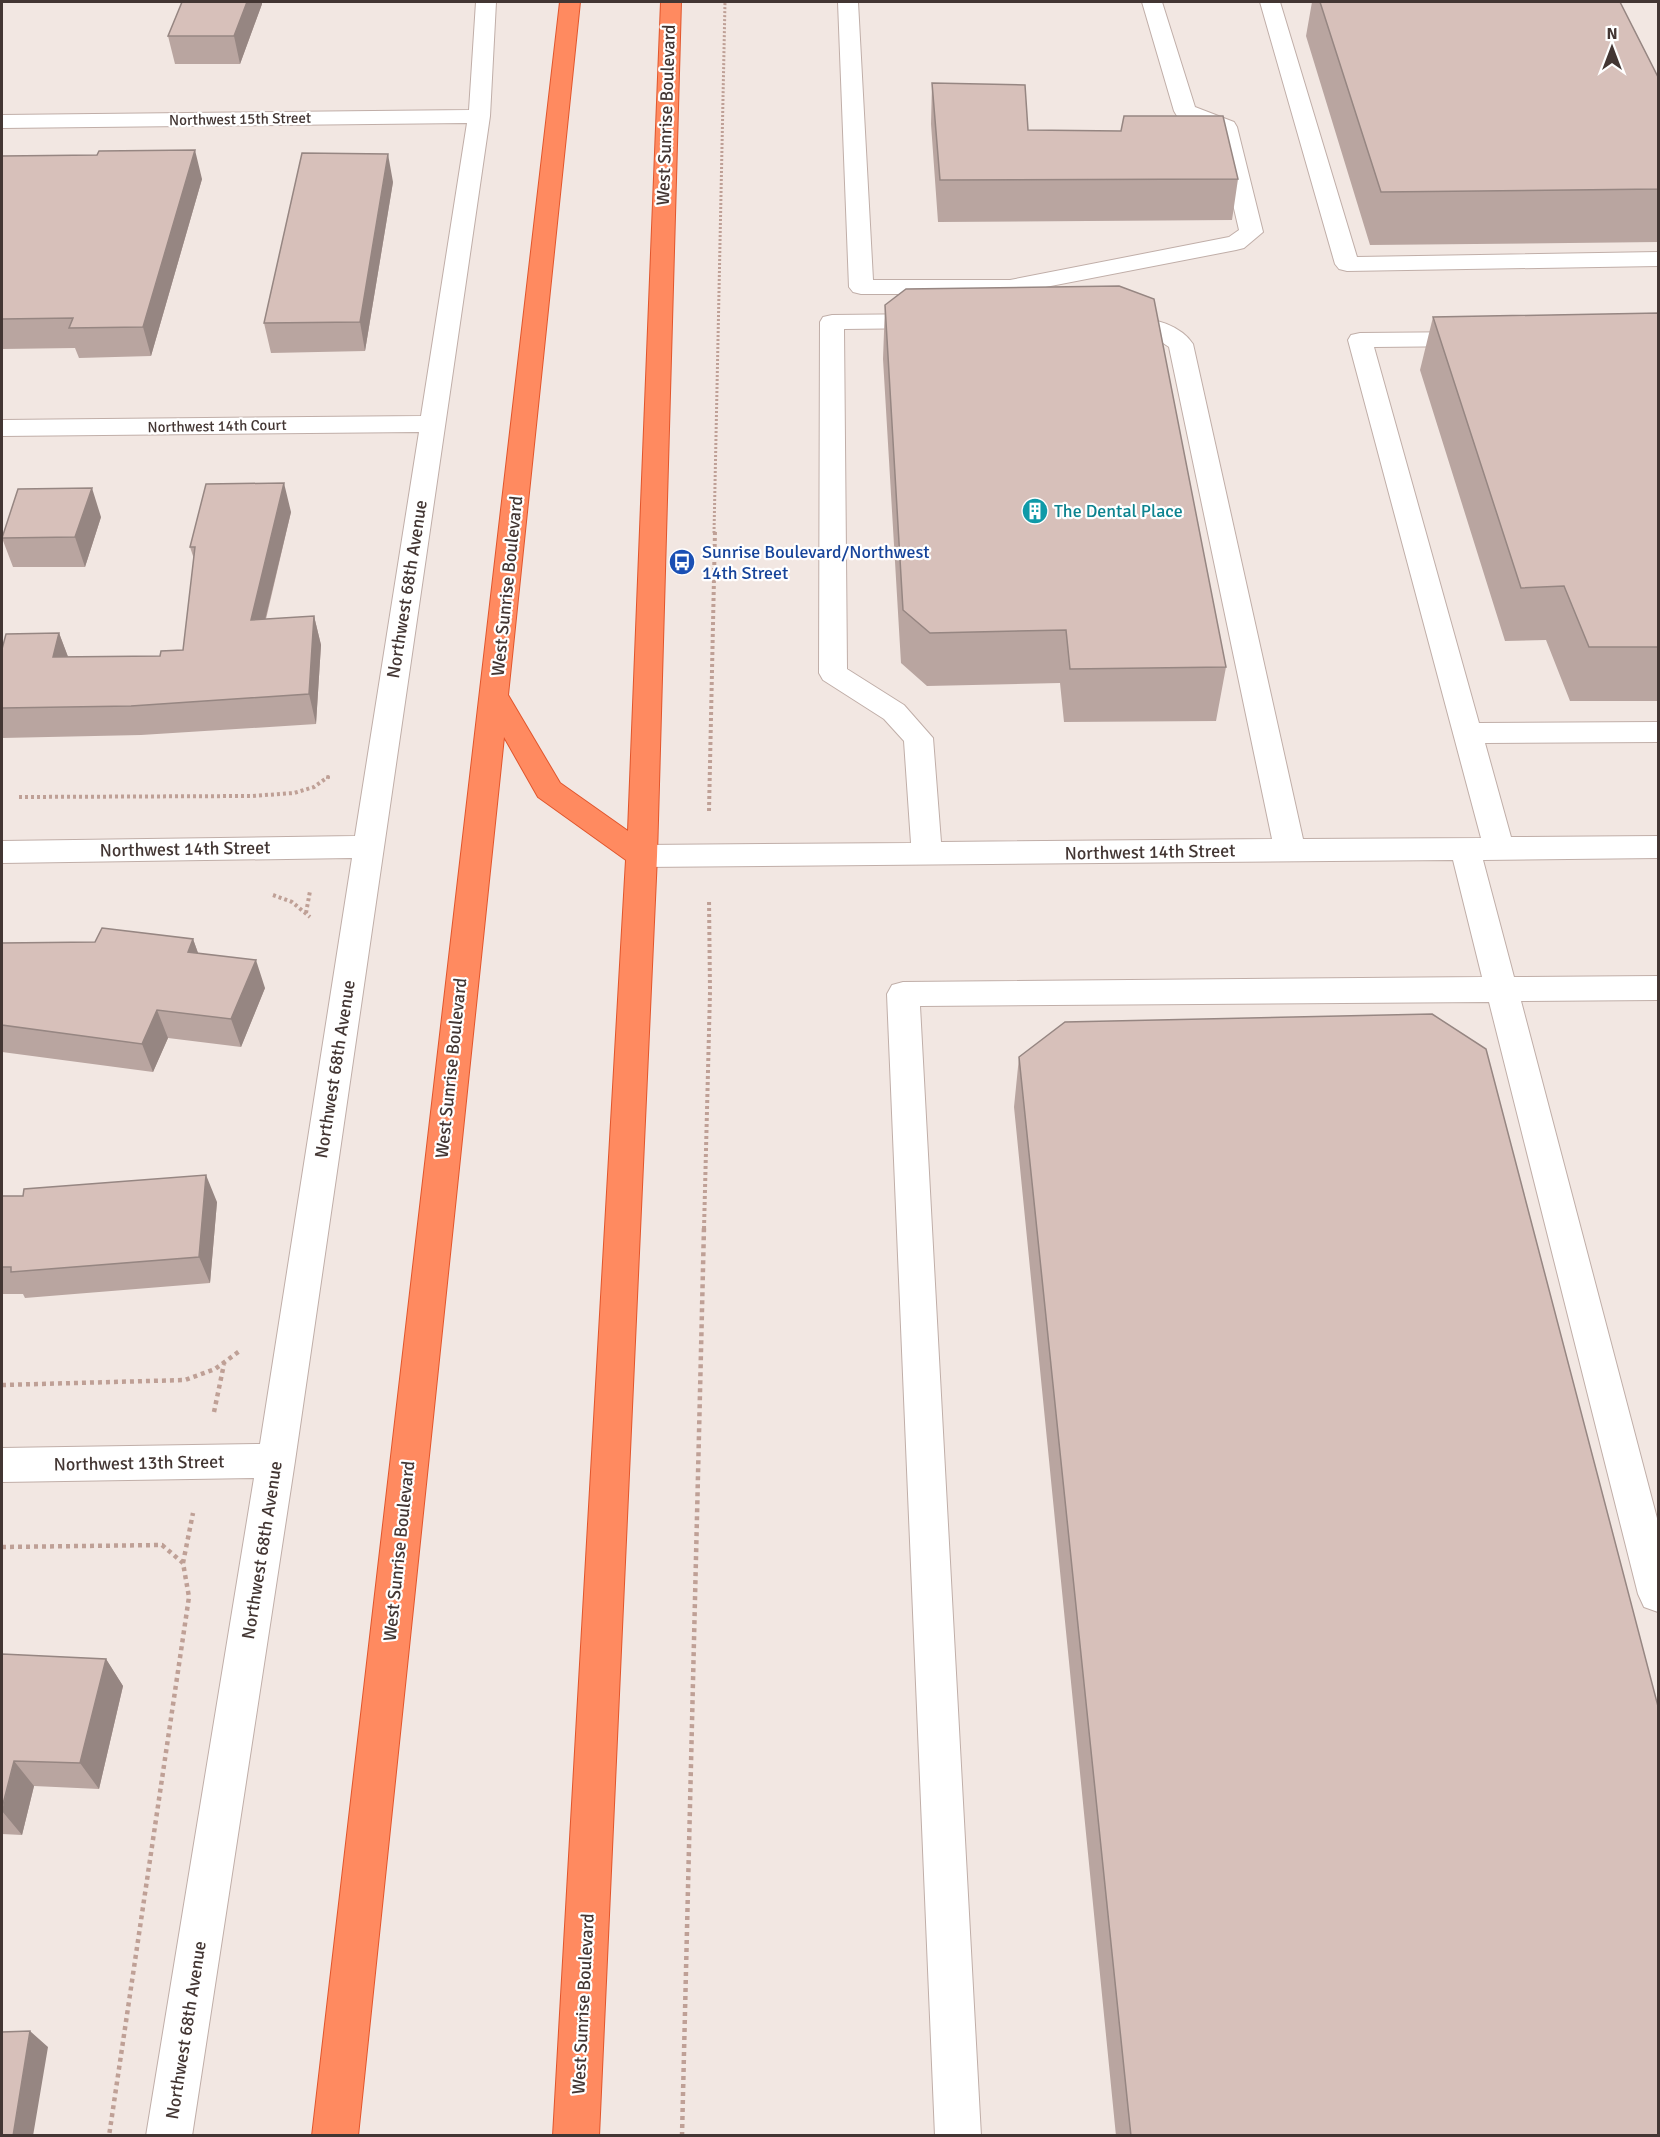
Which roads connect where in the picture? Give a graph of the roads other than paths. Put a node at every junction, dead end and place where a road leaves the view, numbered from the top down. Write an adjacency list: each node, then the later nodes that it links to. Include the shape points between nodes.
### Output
1 (486, 2): 7 (street, Northwest 68th Avenue)
2 (570, 2): 15 (highway, West Sunrise Boulevard)
3 (671, 2): 25 (highway, West Sunrise Boulevard)
4 (848, 2): 5 (street, via 861,286 1010,286 1236,243 1251,232 1226,127 1185,111)
5 (1152, 2)
6 (1270, 2): 9 (street, via 1347,264)
7 (478, 116): 8 (street, Northwest 15th Street); 13 (street, Northwest 68th Avenue)
8 (2, 121)
9 (1659, 259)
10 (1096, 319): 22 (street, via 1120,318 1156,328 1181,344)
11 (952, 321): 24 (street, via 832,322 833,673 894,712 918,738)
12 (1503, 339): 17 (street, via 1360,340)
13 (432, 424): 14 (street, Northwest 14th Court); 18 (street, Northwest 68th Avenue)
14 (2, 428)
15 (494, 695): 25 (highway, via 549,790); 32 (highway, West Sunrise Boulevard)
16 (1659, 732): 17 (street)
17 (1467, 733): 21 (street)
18 (368, 847): 23 (street, Northwest 14th Street); 28 (street, Northwest 68th Avenue)
19 (1659, 847): 21 (street, Northwest 14th Street)
20 (1465, 848): 21 (street, Northwest 14th Street); 22 (street, Northwest 14th Street); 27 (street)
21 (1499, 848)
22 (1290, 850): 24 (street, Northwest 14th Street)
23 (2, 852)
24 (927, 854): 25 (street, Northwest 14th Street)
25 (642, 856): 33 (highway, West Sunrise Boulevard)
26 (1659, 988): 27 (street)
27 (1502, 990): 30 (street); 34 (street, via 903,994)
28 (276, 1461): 29 (street, Northwest 13th Street); 31 (street, Northwest 68th Avenue)
29 (2, 1465)
30 (1659, 1594)
31 (169, 2136)
32 (335, 2136)
33 (576, 2136)
34 (958, 2136)

